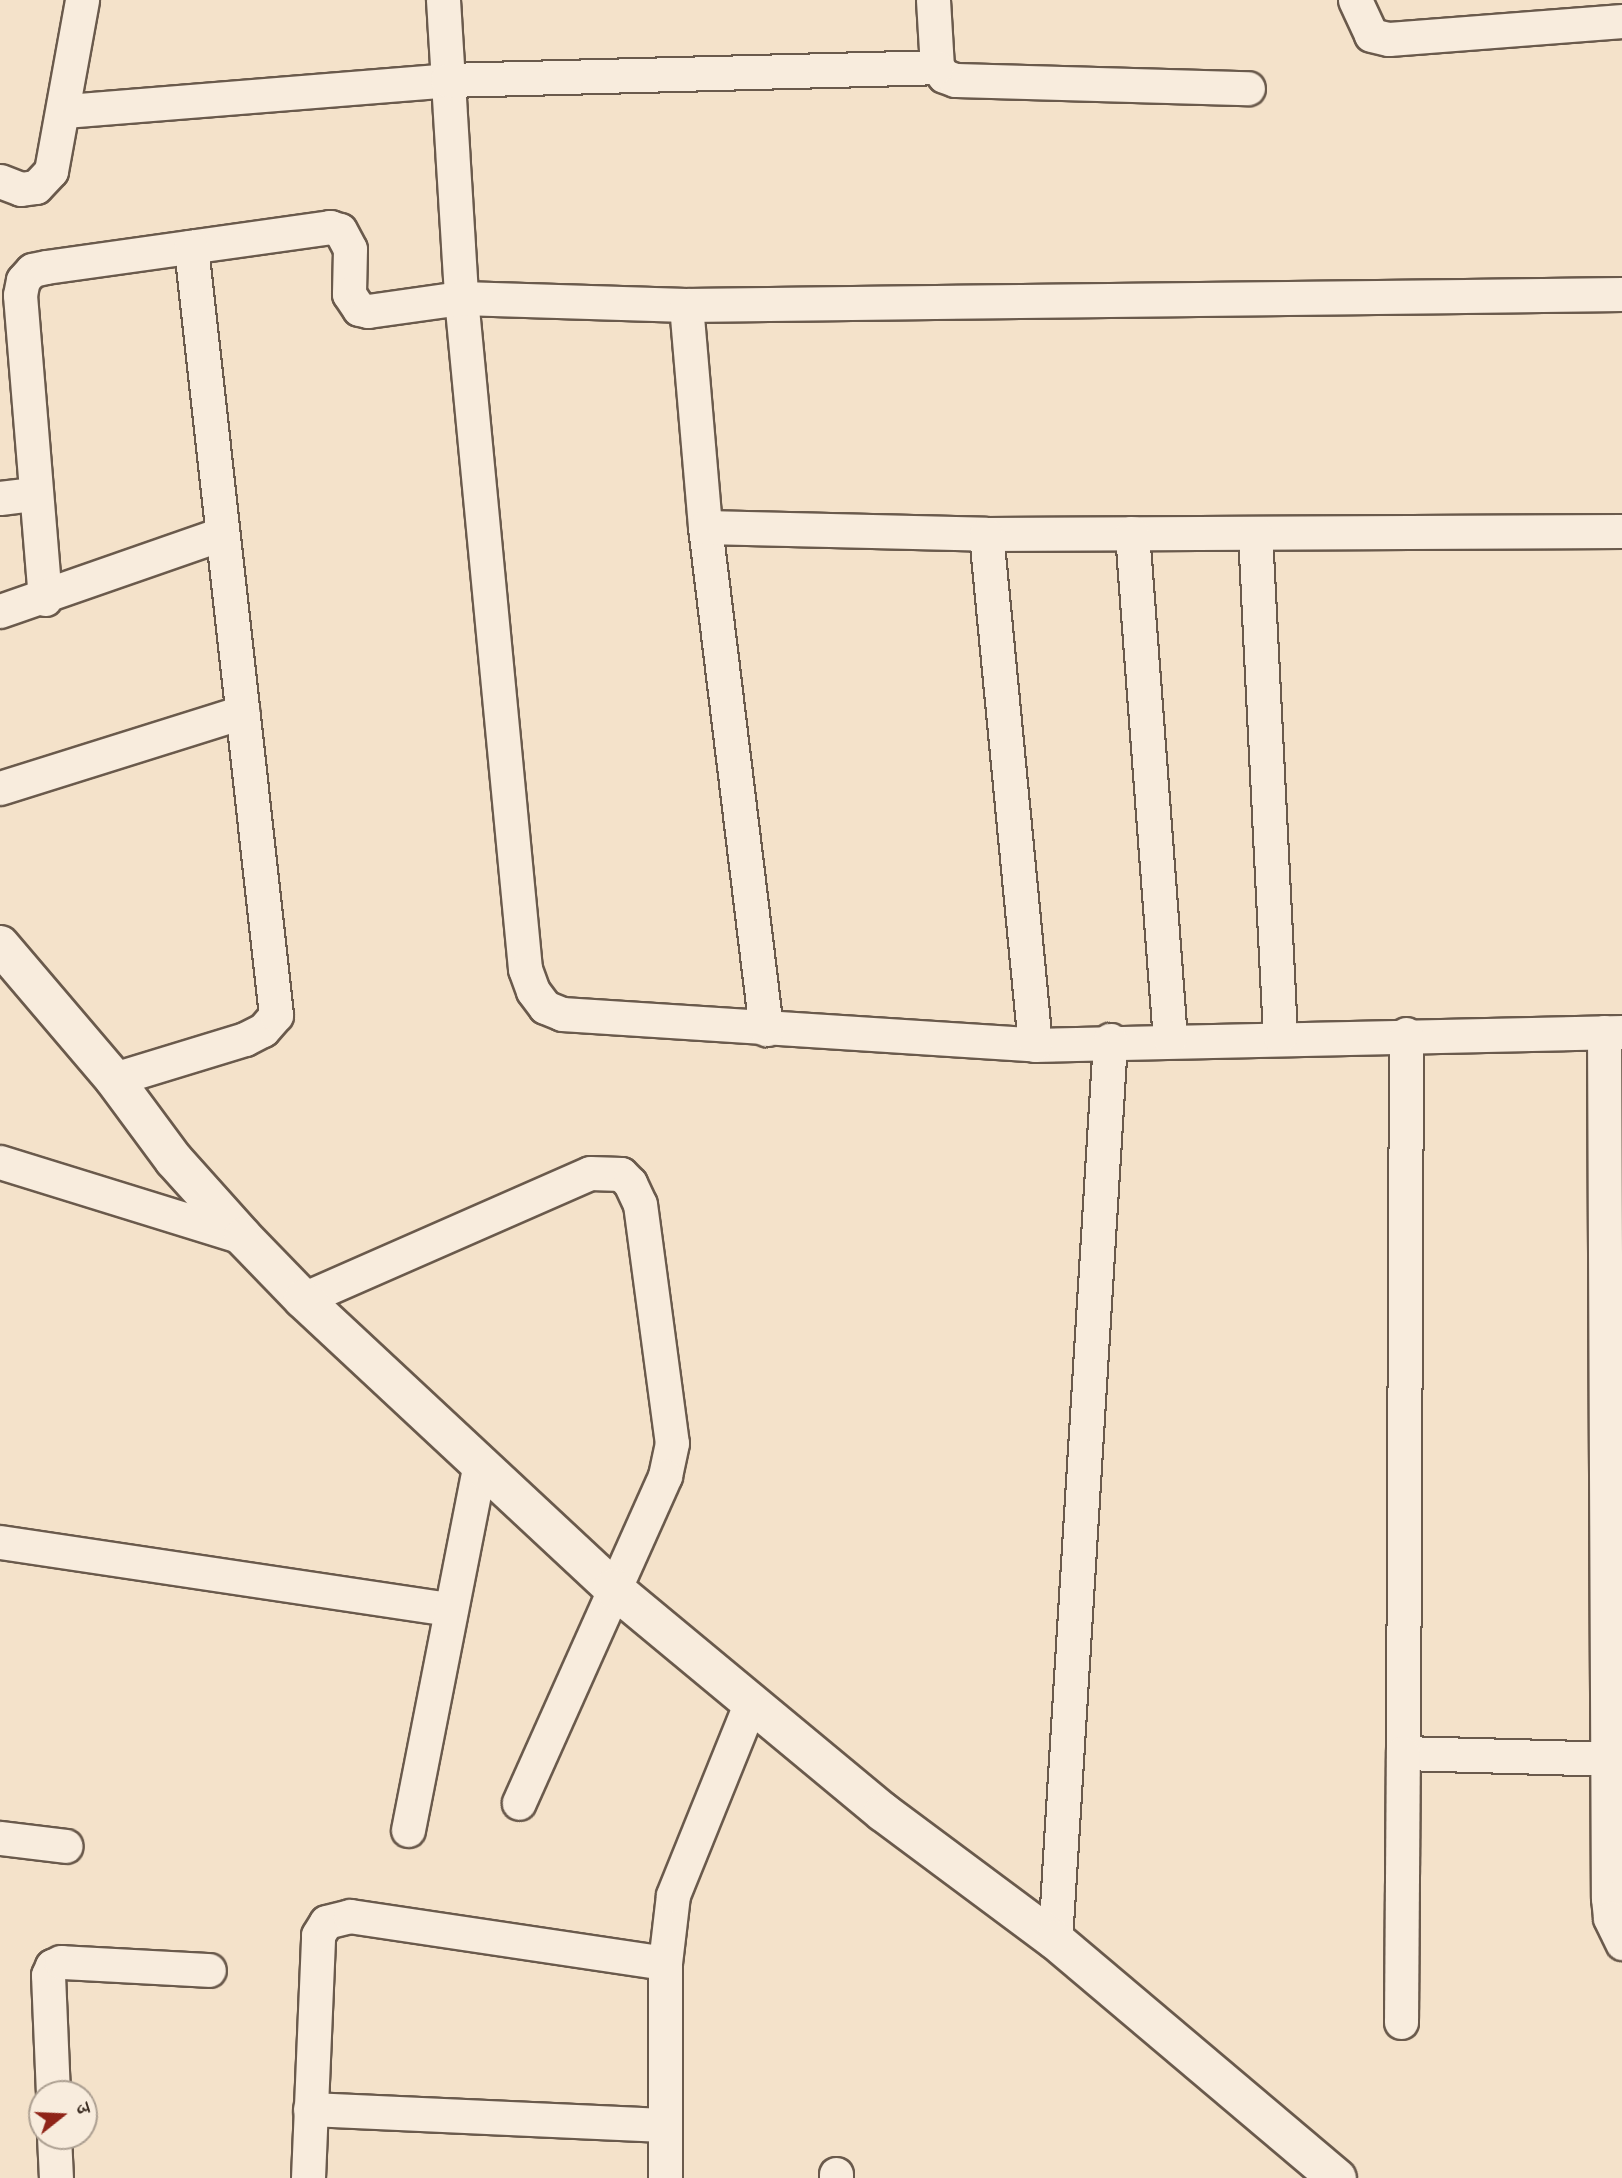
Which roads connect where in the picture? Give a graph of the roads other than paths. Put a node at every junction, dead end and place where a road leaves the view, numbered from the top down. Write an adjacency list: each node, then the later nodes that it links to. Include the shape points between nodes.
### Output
1 (82, 0): 9 (street)
2 (443, 0): 7 (street)
3 (933, 0): 6 (street)
4 (1355, 0): 5 (street, via 1371,35 1389,39)
5 (1622, 21)
6 (937, 66): 7 (street); 8 (street, via 944,76 955,80)
7 (447, 80): 9 (street); 13 (street)
8 (1248, 88)
9 (65, 111): 10 (street, via 51,171 43,181 21,189)
10 (0, 181)
11 (191, 247): 13 (street, via 330,227 340,230 350,249 349,294 359,309); 15 (street, via 46,267 33,270 23,280 20,295); 21 (street)
12 (1622, 294): 14 (street)
13 (461, 298): 14 (street); 28 (street, via 526,969 533,991 545,1007 562,1014)
14 (686, 305): 17 (street)
15 (34, 494): 16 (street); 23 (street)
16 (0, 498)
17 (705, 527): 22 (street); 28 (street)
18 (1622, 531): 20 (street)
19 (1132, 533): 20 (street); 22 (street); 32 (street)
20 (1255, 533): 31 (street)
21 (221, 534): 23 (street); 25 (street)
22 (986, 534): 34 (street)
23 (45, 599): 24 (street)
24 (0, 611)
25 (242, 712): 26 (street); 35 (street, via 277,993 276,1016 246,1039)
26 (0, 788)
27 (0, 945): 35 (street)
28 (766, 1030): 34 (street)
29 (1613, 1032): 30 (street); 38 (street)
30 (1406, 1034): 31 (street); 45 (street)
31 (1280, 1036): 32 (street)
32 (1170, 1039): 33 (street)
33 (1110, 1040): 34 (street); 51 (street)
34 (1035, 1045)
35 (114, 1079): 37 (street, via 174,1160)
36 (0, 1162): 37 (street)
37 (243, 1237): 39 (street)
38 (1612, 1244): 46 (street)
39 (303, 1299): 40 (street); 42 (street, via 590,1173 608,1171 630,1183 640,1204 672,1443 665,1476)
40 (480, 1464): 42 (street); 43 (street)
41 (0, 1542): 43 (street)
42 (613, 1588): 44 (street); 47 (street)
43 (449, 1609): 48 (street)
44 (750, 1704): 51 (street, via 883,1812); 53 (street, via 673,1895)
45 (1403, 1753): 46 (street); 55 (street)
46 (1615, 1759): 52 (street, via 1608,1898 1610,1918)
47 (519, 1802)
48 (408, 1829)
49 (0, 1838): 50 (street)
50 (66, 1846)
51 (1055, 1940): 63 (street)
52 (1622, 1943)
53 (665, 1963): 57 (street, via 339,1917 326,1922 318,1935); 58 (street)
54 (209, 1970): 56 (street, via 61,1962 52,1966 48,1975)
55 (1401, 2022)
56 (52, 2080)
57 (310, 2109): 58 (street); 61 (street)
58 (664, 2125): 62 (street)
59 (55, 2150): 60 (street)
60 (56, 2178)
61 (308, 2178)
62 (665, 2178)
63 (1337, 2178)

